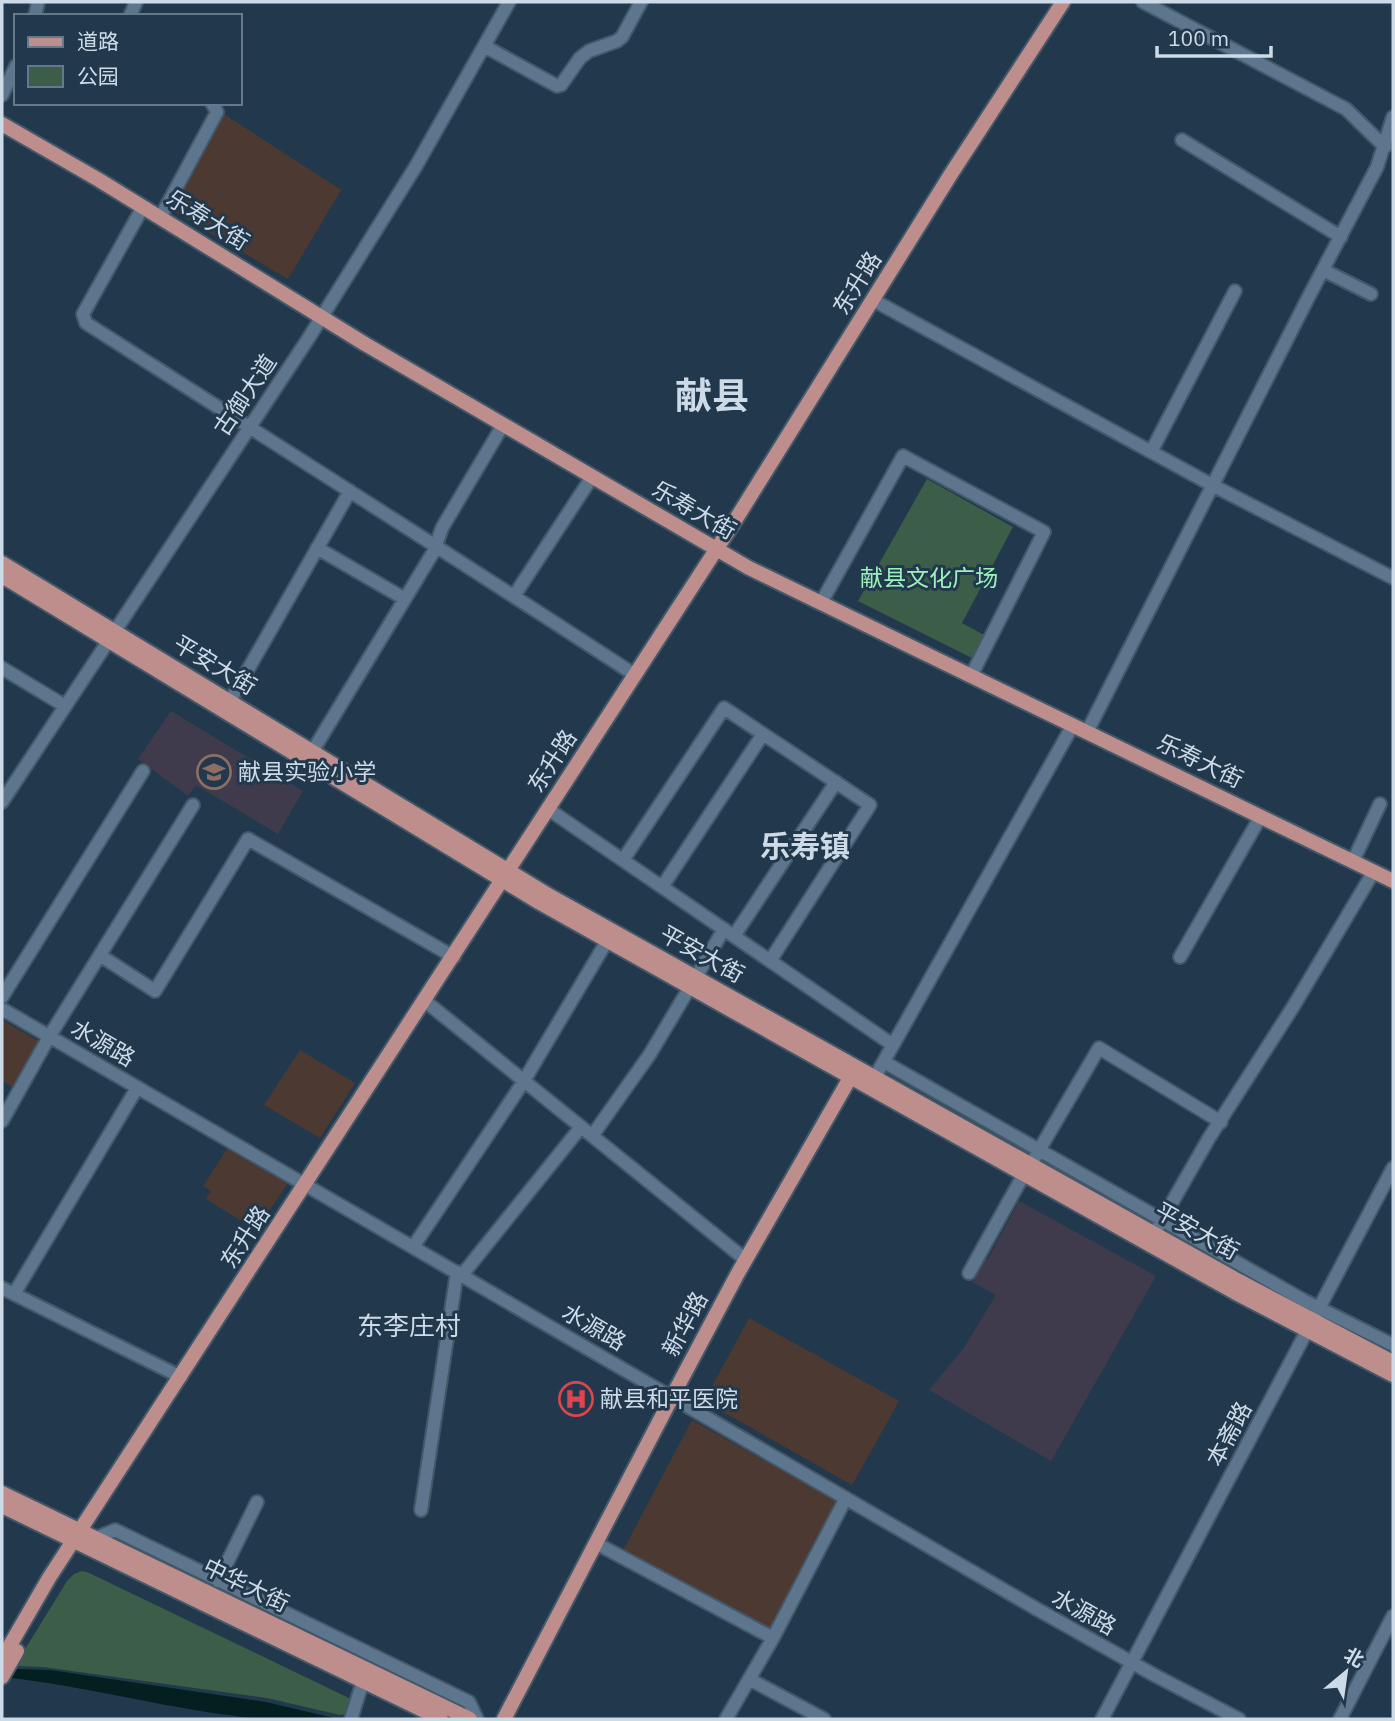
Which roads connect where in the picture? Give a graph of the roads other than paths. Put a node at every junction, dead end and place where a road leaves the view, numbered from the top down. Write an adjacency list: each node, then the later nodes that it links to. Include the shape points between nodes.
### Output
1 (509, 2): 5 (street, 古御大道)
2 (641, 2): 5 (street, via 622,37 580,58 561,85)
3 (1063, 2): 19 (main road, 东升路)
4 (1143, 2): 12 (street, via 1346,109)
5 (484, 46): 20 (street, 古御大道, via 416,166)
6 (14, 70): 7 (street)
7 (2, 95)
8 (213, 105): 14 (street, via 217,112)
9 (1393, 117): 12 (street)
10 (3, 128): 13 (main road, 乐寿大街)
11 (1182, 140): 15 (street)
12 (1385, 146): 15 (street)
13 (143, 207): 14 (main road, 乐寿大街); 22 (street, via 83,318)
14 (160, 218): 20 (main road, 乐寿大街)
15 (1341, 237): 16 (street)
16 (1323, 270): 18 (street); 25 (street)
17 (1235, 291): 23 (street)
18 (1371, 294)
19 (873, 300): 23 (street); 29 (main road, 东升路)
20 (321, 317): 21 (main road, 乐寿大街); 22 (street, 古御大道)
21 (503, 425): 24 (main road, 乐寿大街); 27 (street)
22 (249, 428): 26 (street); 36 (street, 古御大道)
23 (1150, 452): 25 (street)
24 (592, 477): 29 (main road, 乐寿大街); 33 (street)
25 (1212, 485): 32 (street); 43 (street)
26 (350, 491): 27 (street); 28 (street)
27 (436, 545): 33 (street); 34 (street)
28 (317, 548): 34 (street); 40 (street)
29 (716, 549): 35 (main road, 乐寿大街); 38 (main road, 东升路)
30 (2, 563): 36 (main road, 平安大街)
31 (2, 576): 36 (main road, 平安大街)
32 (1393, 578)
33 (514, 596): 38 (street)
34 (405, 599): 45 (street)
35 (821, 603): 39 (main road, 乐寿大街); 39 (street, via 903,456 1044,532)
36 (111, 636): 40 (main road, 平安大街); 41 (street, 古御大道); 56 (main road, 平安大街)
37 (2, 668): 41 (street)
38 (635, 675): 51 (main road, 东升路)
39 (971, 676): 42 (main road, 乐寿大街)
40 (230, 701): 45 (main road, 平安大街)
41 (65, 706): 48 (street, 古御大道)
42 (1073, 725): 43 (main road, 乐寿大街); 70 (street)
43 (1087, 732): 52 (main road, 乐寿大街)
44 (763, 734): 47 (street); 53 (street, via 724,708); 58 (street)
45 (312, 751): 56 (main road, 平安大街)
46 (143, 771): 66 (street)
47 (836, 782): 59 (street); 64 (street, via 870,805)
48 (2, 802)
49 (1380, 804): 54 (street)
50 (193, 805): 61 (street)
51 (548, 809): 53 (street); 56 (main road, 东升路)
52 (1261, 816): 54 (main road, 乐寿大街); 63 (street)
53 (623, 860): 58 (street)
54 (1353, 861): 55 (main road, 乐寿大街)
55 (1374, 871): 57 (main road, 乐寿大街); 76 (street)
56 (506, 876): 60 (main road, 平安大街); 62 (main road, 东升路); 65 (main road, 平安大街)
57 (1393, 881)
58 (662, 887): 59 (street)
59 (729, 932): 64 (street); 65 (street)
60 (607, 941): 65 (main road, 平安大街); 73 (street)
61 (101, 956): 62 (street, via 155,991 248,839); 69 (street)
62 (454, 957): 67 (main road, 东升路)
63 (1180, 957)
64 (770, 961): 70 (street)
65 (693, 982): 72 (main road, 平安大街); 78 (street, via 650,1054)
66 (2, 996)
67 (425, 1001): 73 (street); 82 (main road, 东升路)
68 (2, 1009): 69 (street, 水源路)
69 (49, 1037): 74 (street, 水源路); 75 (street)
70 (893, 1045): 71 (street)
71 (884, 1062): 72 (street); 79 (street)
72 (861, 1075): 81 (main road, 平安大街); 86 (main road, 新华路); 95 (main road, 新华路)
73 (524, 1081): 77 (street); 85 (street)
74 (137, 1088): 82 (street, 水源路); 89 (street)
75 (2, 1121)
76 (1221, 1122): 79 (street, via 1099,1048); 83 (street)
77 (581, 1127): 78 (street); 88 (street)
78 (592, 1136): 86 (street)
79 (1039, 1150): 81 (street); 83 (street)
80 (1393, 1168): 90 (street, 本斋路)
81 (1027, 1169): 84 (main road, 平安大街); 87 (street); 90 (main road, 平安大街)
82 (306, 1185): 85 (street, 水源路); 94 (main road, 东升路)
83 (1162, 1220): 84 (street); 90 (street)
84 (1154, 1233): 90 (main road, 平安大街)
85 (413, 1247): 88 (street, 水源路)
86 (746, 1260): 95 (main road, 新华路)
87 (969, 1273)
88 (460, 1274): 95 (street, 水源路); 100 (street)
89 (8, 1291): 94 (street)
90 (1313, 1319): 91 (street); 92 (main road, 平安大街); 93 (main road, 平安大街); 108 (street, 本斋路)
91 (1393, 1345)
92 (1393, 1362)
93 (1393, 1375)
94 (181, 1377): 101 (main road, 东升路)
95 (676, 1399): 97 (street, 水源路); 103 (main road, 新华路); 116 (main road, 新华路)
96 (2, 1493): 101 (main road, 中华大街)
97 (846, 1498): 106 (street); 108 (street, 水源路)
98 (257, 1502): 104 (street)
99 (2, 1506): 101 (main road, 中华大街)
100 (421, 1510)
101 (78, 1536): 102 (main road, 中华大街); 107 (main road, 东升路); 109 (main road, 东升路, via 57,1583); 111 (main road, 中华大街)
102 (96, 1538): 104 (street, via 115,1530); 114 (main road, 中华大街)
103 (603, 1547): 106 (street); 117 (main road, 新华路)
104 (218, 1581): 115 (street, via 469,1702)
105 (1393, 1616): 122 (street)
106 (773, 1637): 110 (street)
107 (2, 1659)
108 (1132, 1663): 120 (street, 本斋路); 121 (street, 水源路)
109 (2, 1677)
110 (749, 1679): 118 (street); 119 (street)
111 (363, 1681): 112 (street); 113 (main road, 中华大街)
112 (351, 1719)
113 (441, 1719)
114 (470, 1719)
115 (477, 1719)
116 (504, 1719)
117 (514, 1719)
118 (726, 1719)
119 (824, 1719)
120 (1102, 1719)
121 (1240, 1719)
122 (1340, 1719)

